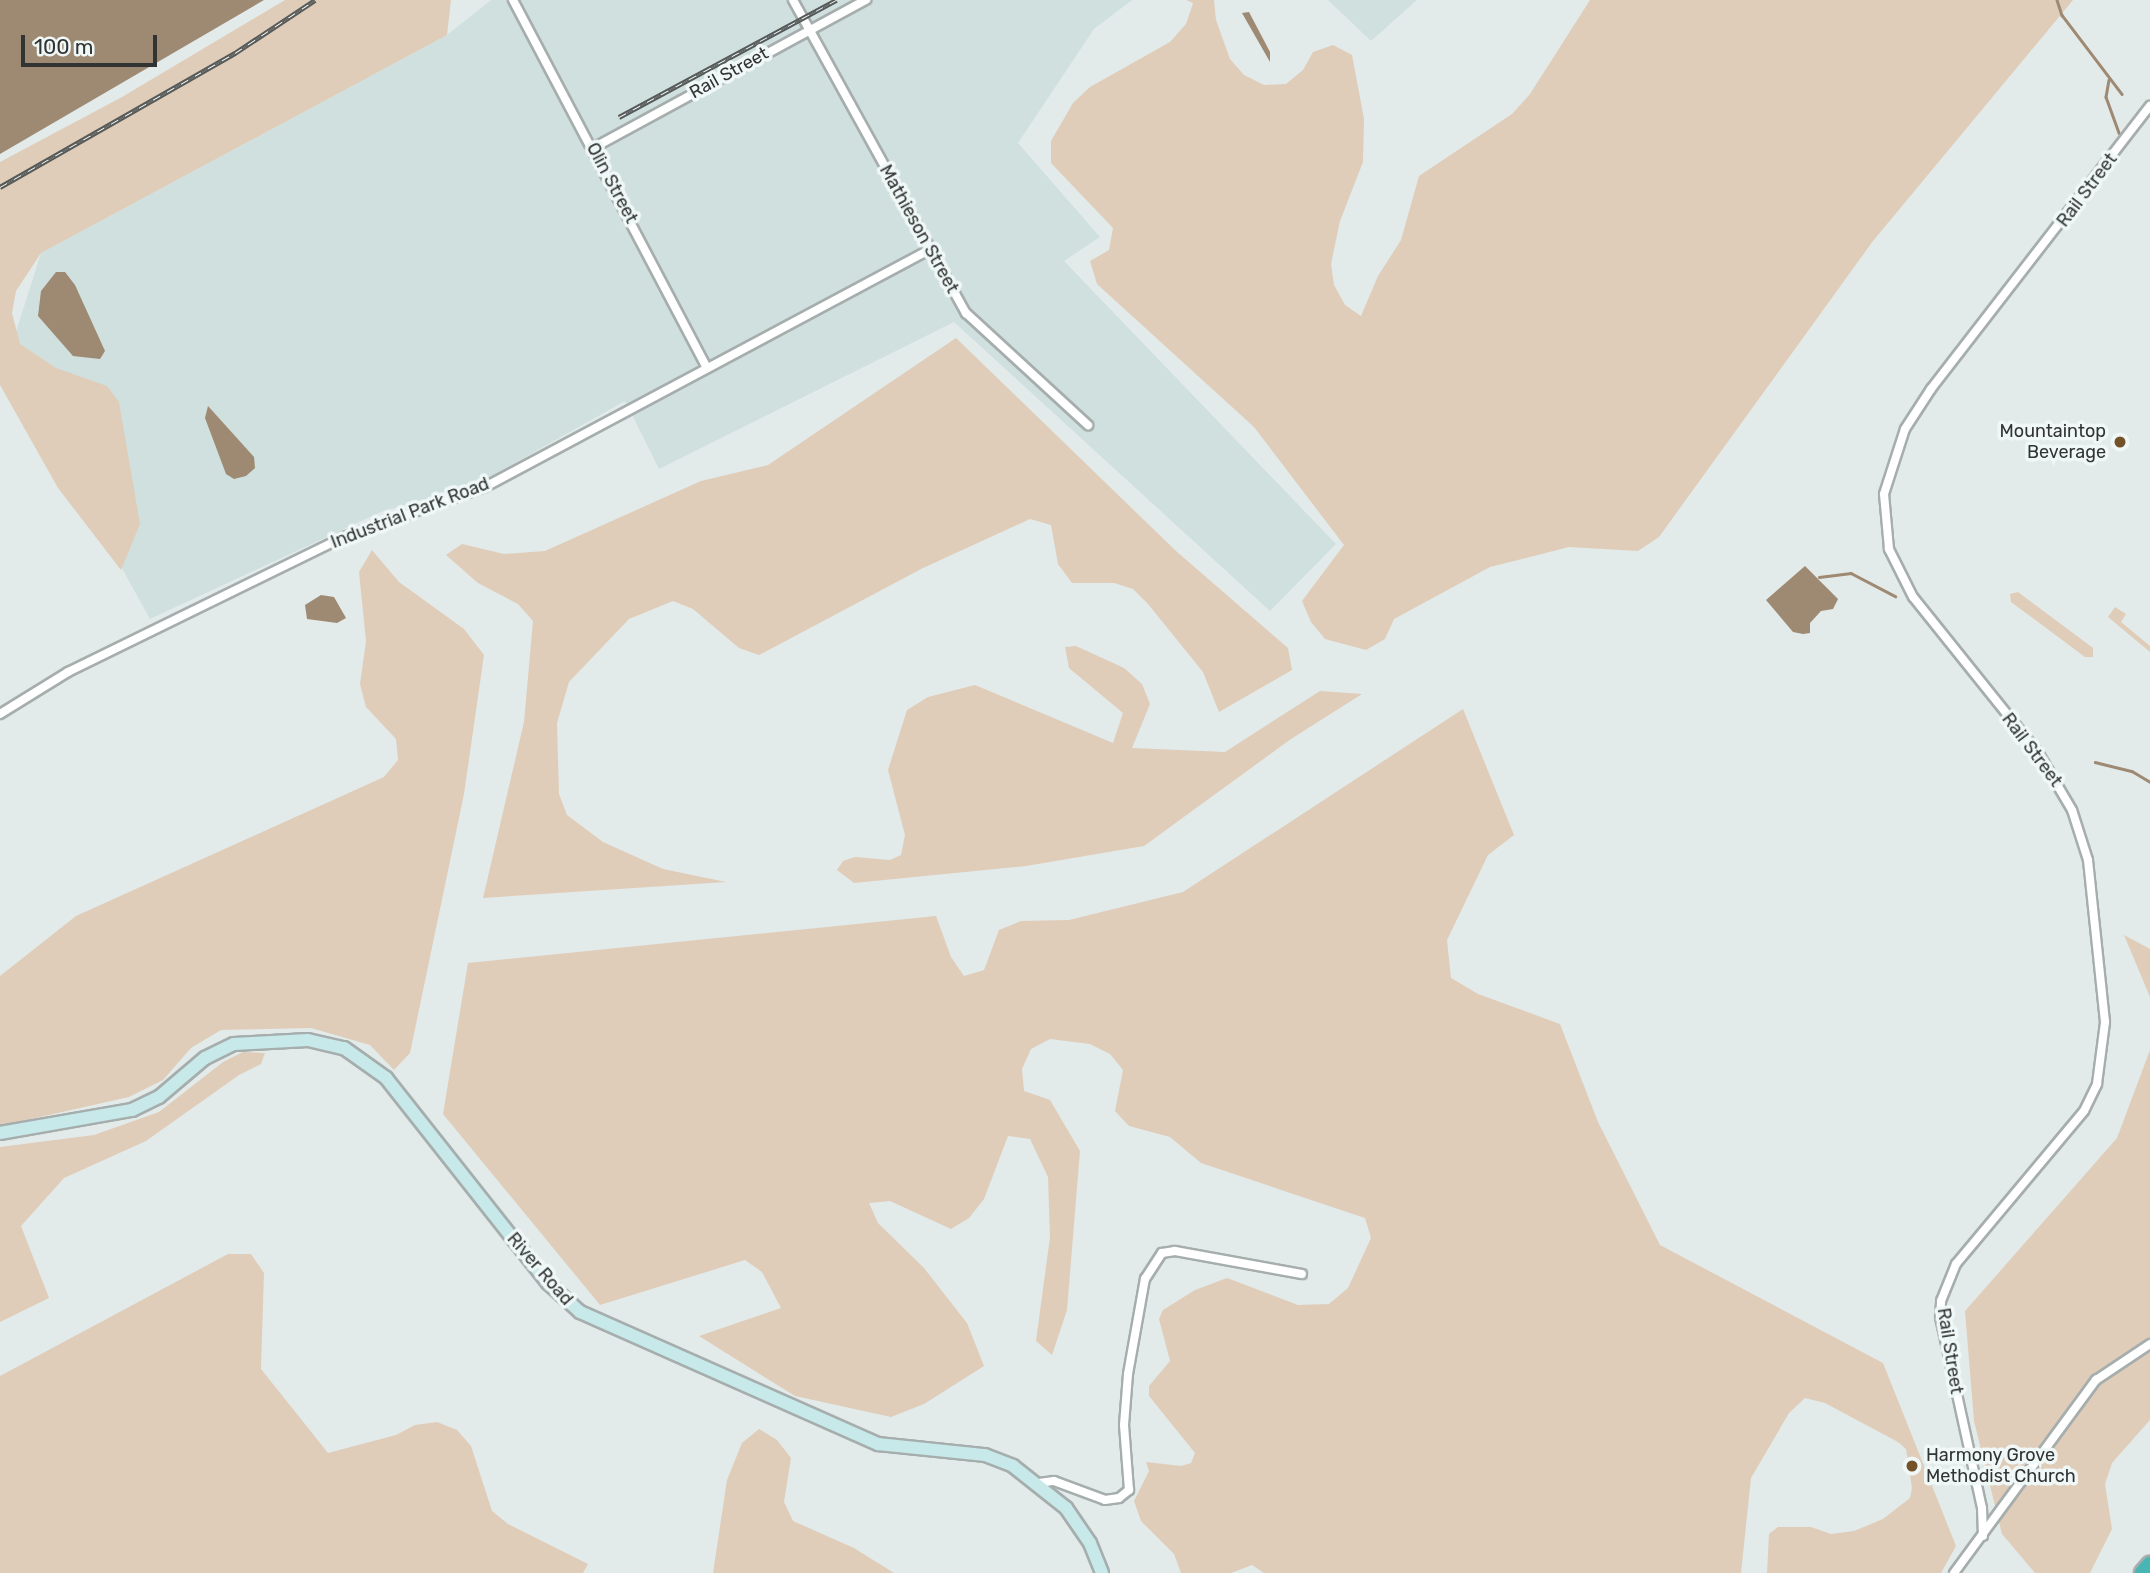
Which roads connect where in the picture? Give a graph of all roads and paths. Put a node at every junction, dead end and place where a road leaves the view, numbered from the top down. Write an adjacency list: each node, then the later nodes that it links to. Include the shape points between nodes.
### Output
1 (513, 0): 6 (street, Olin Street)
2 (793, 0): 4 (street, Mathieson Street)
3 (866, 0): 4 (street, Rail Street)
4 (809, 30): 6 (street, Rail Street); 7 (street, Mathieson Street)
5 (2150, 106): 15 (street, Rail Street, via 1931,390 1905,429 1884,494 1889,549 1913,597 2039,754 2072,810 2088,860 2105,1022 2097,1084 2084,1111 1956,1264 1941,1301 1940,1317 1982,1508)
6 (593, 148): 8 (street, Olin Street)
7 (929, 250): 8 (street, Industrial Park Road); 9 (street, Mathieson Street, via 966,313)
8 (707, 368): 10 (street, Industrial Park Road, via 485,486 341,538 68,672)
9 (1088, 425)
10 (0, 714)
11 (0, 1133): 14 (street, River Road, via 131,1110 159,1097 205,1058 234,1044 280,1039 332,1044 355,1053 386,1078 548,1283 589,1318 870,1441 985,1455)
12 (1302, 1274): 14 (street, via 1175,1251 1161,1253 1145,1279 1128,1374 1124,1424 1129,1490 1119,1498 1105,1500 1054,1481)
13 (2150, 1344): 15 (street, via 2096,1380 2016,1484)
14 (1039, 1483): 17 (street, River Road, via 1081,1527)
15 (1983, 1536): 18 (street)
16 (2150, 1565): 19 (highway)
17 (1102, 1573)
18 (1954, 1573)
19 (2143, 1573)

